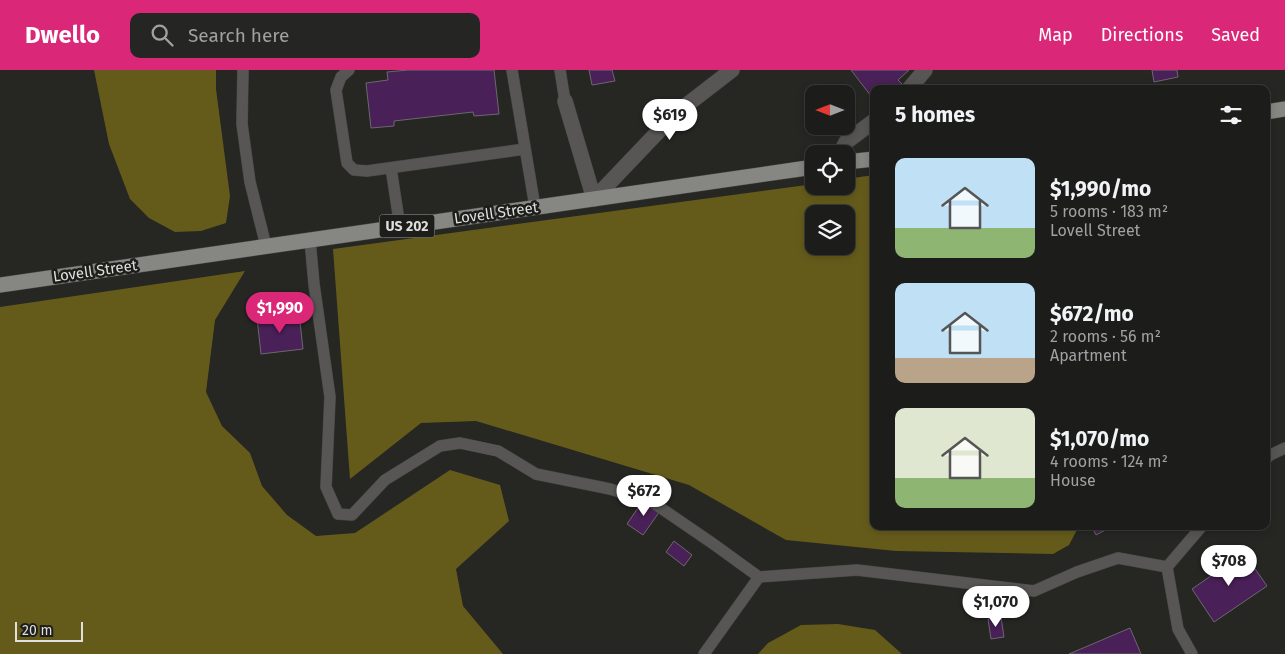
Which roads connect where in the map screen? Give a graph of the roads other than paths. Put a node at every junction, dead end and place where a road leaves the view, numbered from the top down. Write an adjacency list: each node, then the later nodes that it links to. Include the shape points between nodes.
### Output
1 (243, 70): 22 (lane, via 242,124 250,182)
2 (350, 70): 16 (lane, via 341,77 336,90 347,163 354,170)
3 (512, 70): 13 (lane)
4 (560, 70): 8 (lane)
5 (732, 70): 18 (street, via 675,114)
6 (925, 70): 7 (street)
7 (913, 85)
8 (565, 101): 18 (street)
9 (1285, 109): 10 (main road)
10 (1270, 111)
11 (870, 123): 12 (street)
12 (844, 145)
13 (525, 149): 16 (lane); 19 (lane)
14 (870, 159): 15 (main road)
15 (855, 161)
16 (391, 168): 20 (lane)
17 (805, 168): 18 (main road, Lovell Street / US 202)
18 (594, 199): 19 (main road, Lovell Street / US 202)
19 (535, 207): 20 (main road, Lovell Street / US 202)
20 (400, 227): 21 (main road, Lovell Street / US 202)
21 (310, 240): 22 (main road, Lovell Street / US 202); 28 (lane, via 330,397 326,487 338,514 352,515 385,480 440,446 460,443 498,451 536,474 610,489 652,502)
22 (266, 246): 23 (main road, Lovell Street / US 202)
23 (0, 285)
24 (1285, 448): 25 (lane)
25 (1270, 455)
26 (1199, 530): 27 (lane)
27 (1167, 567): 28 (lane, via 1118,558 1034,591 857,570); 30 (lane, via 1178,629)
28 (759, 577): 29 (lane)
29 (704, 654)
30 (1192, 654)

